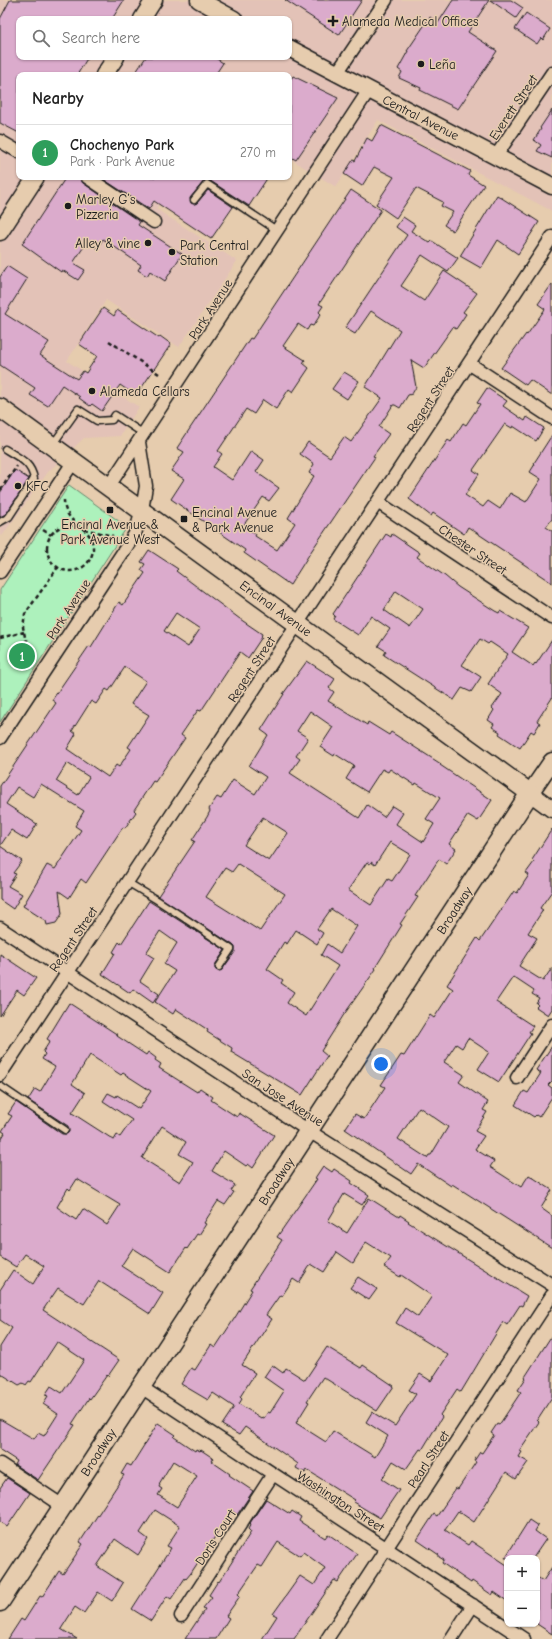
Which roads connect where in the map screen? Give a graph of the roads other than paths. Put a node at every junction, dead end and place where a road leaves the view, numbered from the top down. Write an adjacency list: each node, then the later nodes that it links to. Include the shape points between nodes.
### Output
1 (154, 0): 4 (street)
2 (198, 0): 5 (street)
3 (386, 0): 9 (street)
4 (144, 16)
5 (228, 16)
6 (292, 50): 9 (street, Central Avenue)
7 (114, 60): 8 (street)
8 (106, 72)
9 (337, 73): 11 (street, Central Avenue)
10 (552, 73): 14 (street, Everett Street)
11 (370, 90): 14 (street, Central Avenue); 20 (street, Park Avenue)
12 (0, 141): 13 (street)
13 (16, 150)
14 (496, 156): 17 (street, Central Avenue)
15 (34, 180): 21 (street)
16 (91, 180): 19 (street)
17 (552, 186)
18 (194, 200): 20 (lane, via 207,184)
19 (154, 222)
20 (278, 230): 26 (street, Park Avenue)
21 (0, 232)
22 (552, 237): 23 (street, Regent Street)
23 (470, 364): 25 (street); 31 (street, Regent Street)
24 (0, 408): 27 (main road, Encinal Avenue)
25 (552, 418)
26 (141, 438): 27 (lane, via 115,414 112,420 97,421 78,409); 30 (street, Park Avenue); 32 (street, Park Avenue, via 146,486)
27 (52, 445): 29 (main road, Encinal Avenue)
28 (5, 449): 33 (lane, via 29,465 33,470 34,479 9,517)
29 (74, 461): 30 (main road, Encinal Avenue); 34 (street)
30 (109, 486): 32 (main road, Encinal Avenue)
31 (379, 503): 35 (street, Chester Street); 36 (street, Regent Street)
32 (142, 510): 36 (main road, Encinal Avenue); 37 (street, Park Avenue, via 134,534)
33 (0, 522)
34 (0, 572)
35 (552, 618)
36 (297, 624): 39 (main road, Encinal Avenue); 41 (street, Regent Street)
37 (0, 738)
38 (552, 761): 39 (street, Broadway)
39 (530, 794): 40 (street, Encinal Avenue); 50 (main road, Broadway)
40 (552, 809)
41 (127, 882): 43 (lane, via 231,949); 44 (street, Regent Street)
42 (0, 928): 44 (street, San Jose Avenue)
43 (219, 967)
44 (67, 973): 46 (street, Regent Street); 50 (street, San Jose Avenue)
45 (552, 1026): 47 (street)
46 (0, 1075)
47 (517, 1078)
48 (0, 1086): 49 (lane)
49 (65, 1130)
50 (309, 1131): 51 (street, San Jose Avenue); 53 (main road, Broadway)
51 (552, 1285)
52 (552, 1295): 57 (street, Pearl Street)
53 (141, 1387): 55 (street, Washington Street); 56 (main road, Broadway)
54 (0, 1464): 56 (street)
55 (273, 1474): 57 (street, Washington Street); 60 (street, Doris Court)
56 (63, 1506): 58 (main road, Broadway)
57 (386, 1548): 59 (street, Washington Street); 61 (street, Pearl Street)
58 (0, 1602)
59 (473, 1605): 62 (street); 63 (street, Washington Street)
60 (181, 1616)
61 (327, 1639)
62 (451, 1639)
63 (524, 1639)

